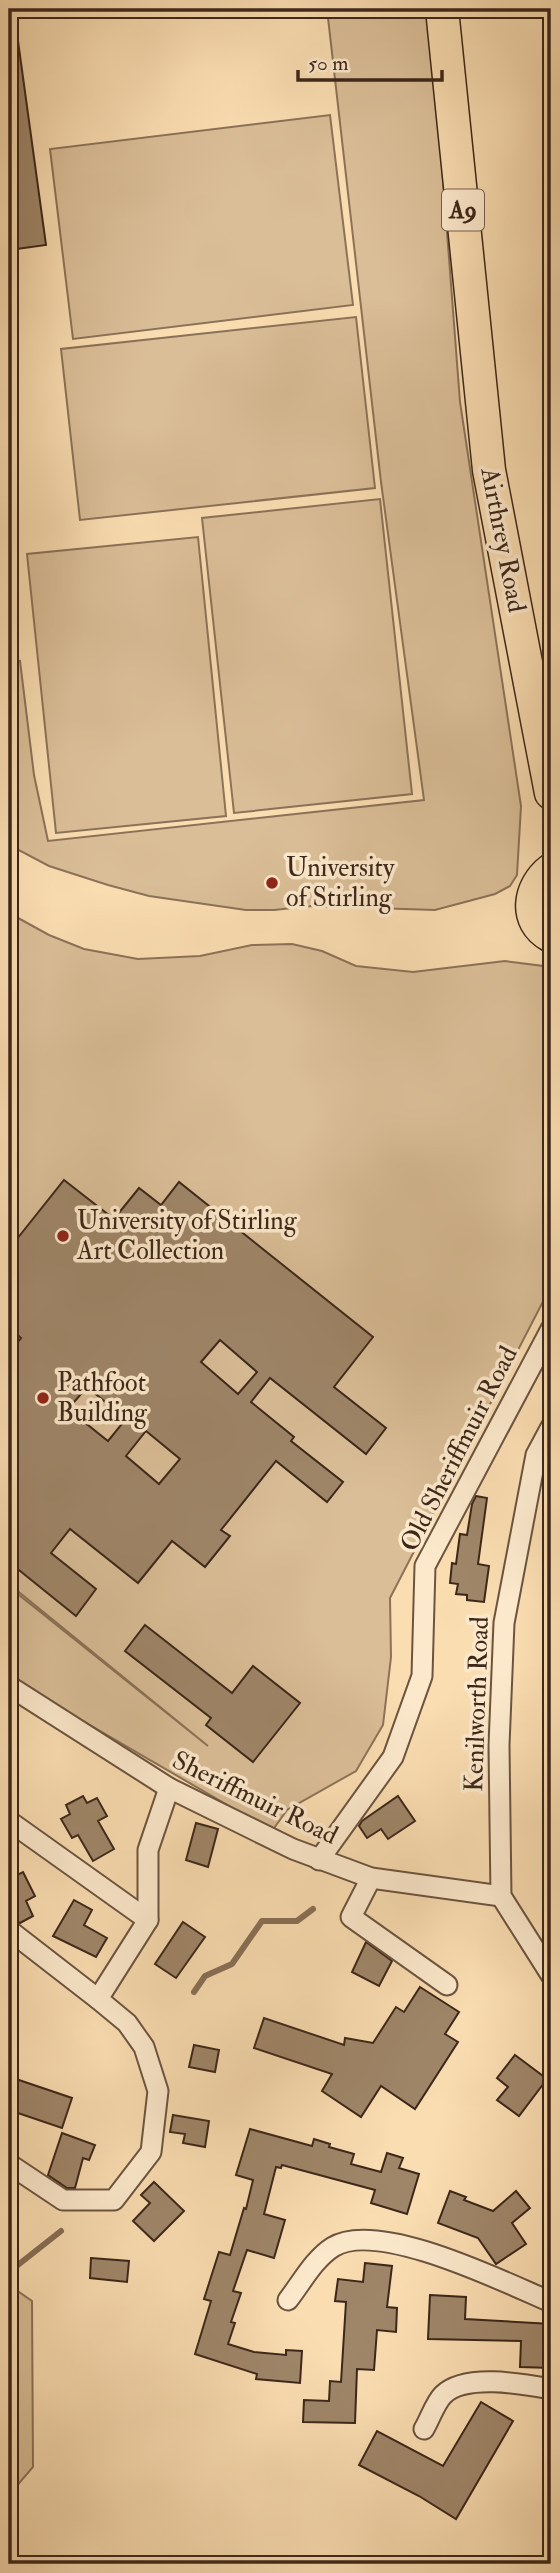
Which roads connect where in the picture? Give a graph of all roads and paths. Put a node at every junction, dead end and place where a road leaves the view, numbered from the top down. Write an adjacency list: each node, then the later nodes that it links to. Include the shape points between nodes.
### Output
1 (442, 9): 2 (main road, Airthrey Road / A9)
2 (483, 411): 3 (main road, Airthrey Road / A9, via 503,469); 4 (main road, Airthrey Road / A9, via 489,470)
3 (551, 724)
4 (551, 793)
5 (551, 870): 6 (main road, via 533,892 532,909 537,923)
6 (551, 936)
7 (551, 1329): 12 (street, Old Sheriffmuir Road, via 425,1566 422,1676 393,1757)
8 (551, 1427): 14 (street, Kenilworth Road, via 536,1455 504,1623 499,1745)
9 (9, 1686): 10 (street, Sheriffmuir Road)
10 (169, 1788): 12 (street, Sheriffmuir Road); 15 (street, via 148,1850)
11 (9, 1821): 15 (street)
12 (319, 1860): 13 (street, Sheriffmuir Road)
13 (371, 1878): 14 (street, Sheriffmuir Road); 18 (street, via 351,1917)
14 (501, 1896): 17 (street)
15 (148, 1920): 19 (street)
16 (9, 1930): 19 (street)
17 (551, 1975)
18 (447, 1985)
19 (98, 1999): 20 (street, via 127,2023 144,2048 158,2091 151,2152 114,2200 63,2200)
20 (9, 2164)
21 (288, 2300): 22 (street, via 321,2256 336,2245 362,2239 430,2251)
22 (551, 2302)
23 (551, 2389): 24 (street, via 464,2382 443,2395)
24 (424, 2429)

